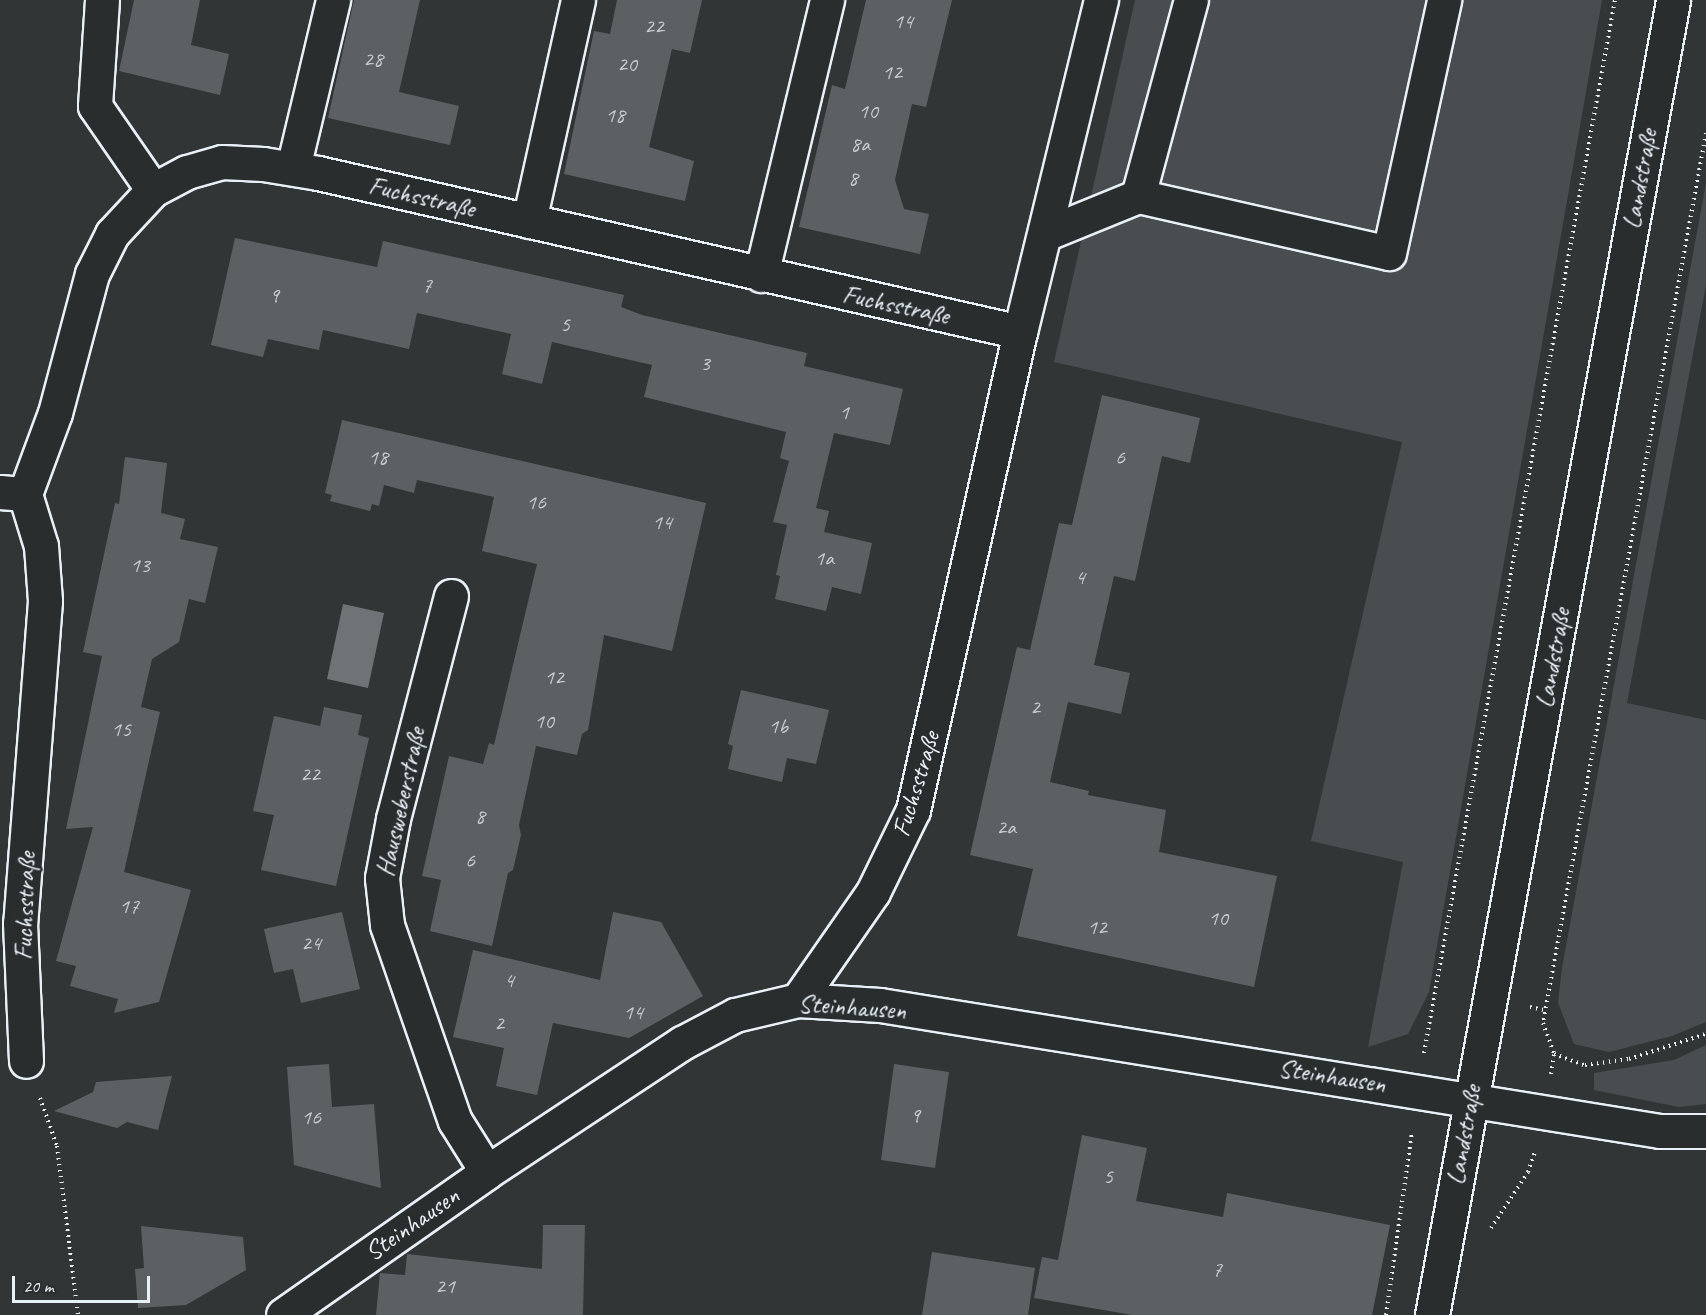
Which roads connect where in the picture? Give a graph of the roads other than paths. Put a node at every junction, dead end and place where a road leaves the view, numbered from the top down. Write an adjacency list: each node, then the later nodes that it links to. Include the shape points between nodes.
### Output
1 (102, 0): 10 (street, via 95,106)
2 (333, 0): 9 (street)
3 (578, 0): 12 (street)
4 (827, 0): 14 (street)
5 (1101, 0): 13 (street, Fuchsstraße)
6 (1191, 0): 11 (street)
7 (1444, 0): 11 (street, via 1389,253)
8 (1673, 0): 20 (street, Landstraße)
9 (293, 168): 10 (street, Fuchsstraße, via 222,162 187,171); 12 (street, Fuchsstraße)
10 (153, 190): 16 (street, Fuchsstraße, via 128,213 99,256 55,413)
11 (1138, 196): 13 (street)
12 (529, 221): 14 (street, Fuchsstraße)
13 (1045, 234): 15 (street, Fuchsstraße)
14 (761, 275): 15 (street, Fuchsstraße)
15 (1020, 332): 18 (street, Fuchsstraße, via 913,810 873,892)
16 (13, 493): 19 (street, Fuchsstraße, via 41,546 45,601 20,923)
17 (451, 596): 22 (street, Hausweberstraße, via 393,819 382,878 387,925 455,1121)
18 (798, 1000): 20 (street, Steinhausen, via 880,1005); 22 (street, Steinhausen, via 735,1015 682,1043)
19 (26, 1061)
20 (1470, 1098): 21 (street, Steinhausen, via 1660,1131); 24 (street, Landstraße)
21 (1706, 1131)
22 (487, 1172): 23 (street, Steinhausen)
23 (283, 1315)
24 (1432, 1315)

